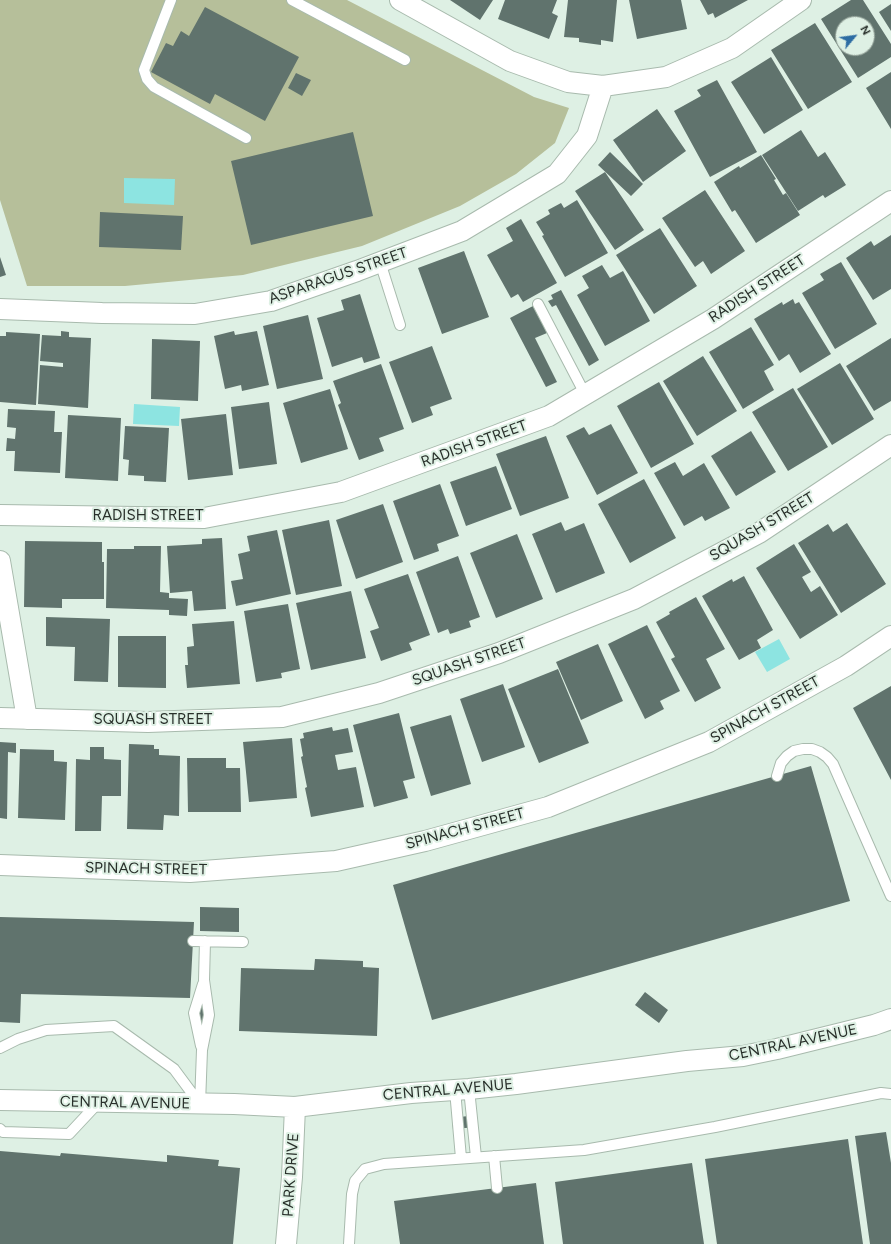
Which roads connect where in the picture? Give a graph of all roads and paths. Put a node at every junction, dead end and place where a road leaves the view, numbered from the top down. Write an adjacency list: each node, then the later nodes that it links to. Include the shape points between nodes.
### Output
1 (172, 0): 7 (lane, via 144,70 147,79 154,87)
2 (292, 0): 5 (lane)
3 (400, 0): 6 (street, via 510,60 568,82)
4 (801, 0): 6 (street, via 732,48 666,77)
5 (405, 60)
6 (603, 86): 9 (street, ASPARAGUS STREET, via 587,136 557,174 462,231)
7 (246, 138)
8 (891, 201): 13 (street, RADISH STREET, via 713,319)
9 (380, 262): 11 (street, ASPARAGUS STREET, via 271,301 195,314); 12 (lane)
10 (538, 304): 13 (lane)
11 (0, 309)
12 (400, 325)
13 (585, 394): 15 (street, RADISH STREET, via 549,416 341,492 204,518)
14 (891, 445): 19 (street, SQUASH STREET, via 759,533 634,599 499,654 386,690 282,717 148,722)
15 (0, 515)
16 (0, 561): 19 (street)
17 (891, 636): 21 (street, SPINACH STREET, via 846,666 709,742 548,807 425,841 336,861 190,872)
18 (0, 718): 19 (street, SQUASH STREET)
19 (26, 719)
20 (777, 776): 22 (lane, via 781,763 794,751 812,749 827,757 833,764)
21 (0, 865)
22 (891, 896)
23 (193, 941): 24 (lane)
24 (205, 942): 25 (lane); 26 (lane)
25 (243, 942)
26 (204, 980): 29 (lane, via 209,1015); 29 (lane, via 194,1013)
27 (891, 1019): 30 (street, CENTRAL AVENUE, via 743,1056)
28 (0, 1048): 34 (lane, via 46,1030 114,1026 174,1069)
29 (202, 1050): 34 (lane)
30 (462, 1090): 35 (street, CENTRAL AVENUE, via 411,1093); 38 (lane); 39 (lane)
31 (891, 1094): 37 (lane, via 881,1093 715,1127 584,1150)
32 (0, 1100): 33 (street, CENTRAL AVENUE)
33 (98, 1103): 34 (street, CENTRAL AVENUE); 36 (lane, via 68,1134 3,1132)
34 (200, 1104): 35 (street, CENTRAL AVENUE)
35 (295, 1107): 41 (street, PARK DRIVE)
36 (0, 1129)
37 (494, 1156): 39 (lane); 40 (lane)
38 (461, 1158): 39 (lane); 42 (lane, via 384,1164 365,1170 355,1181 352,1194)
39 (476, 1158)
40 (497, 1188)
41 (286, 1244)
42 (349, 1244)

